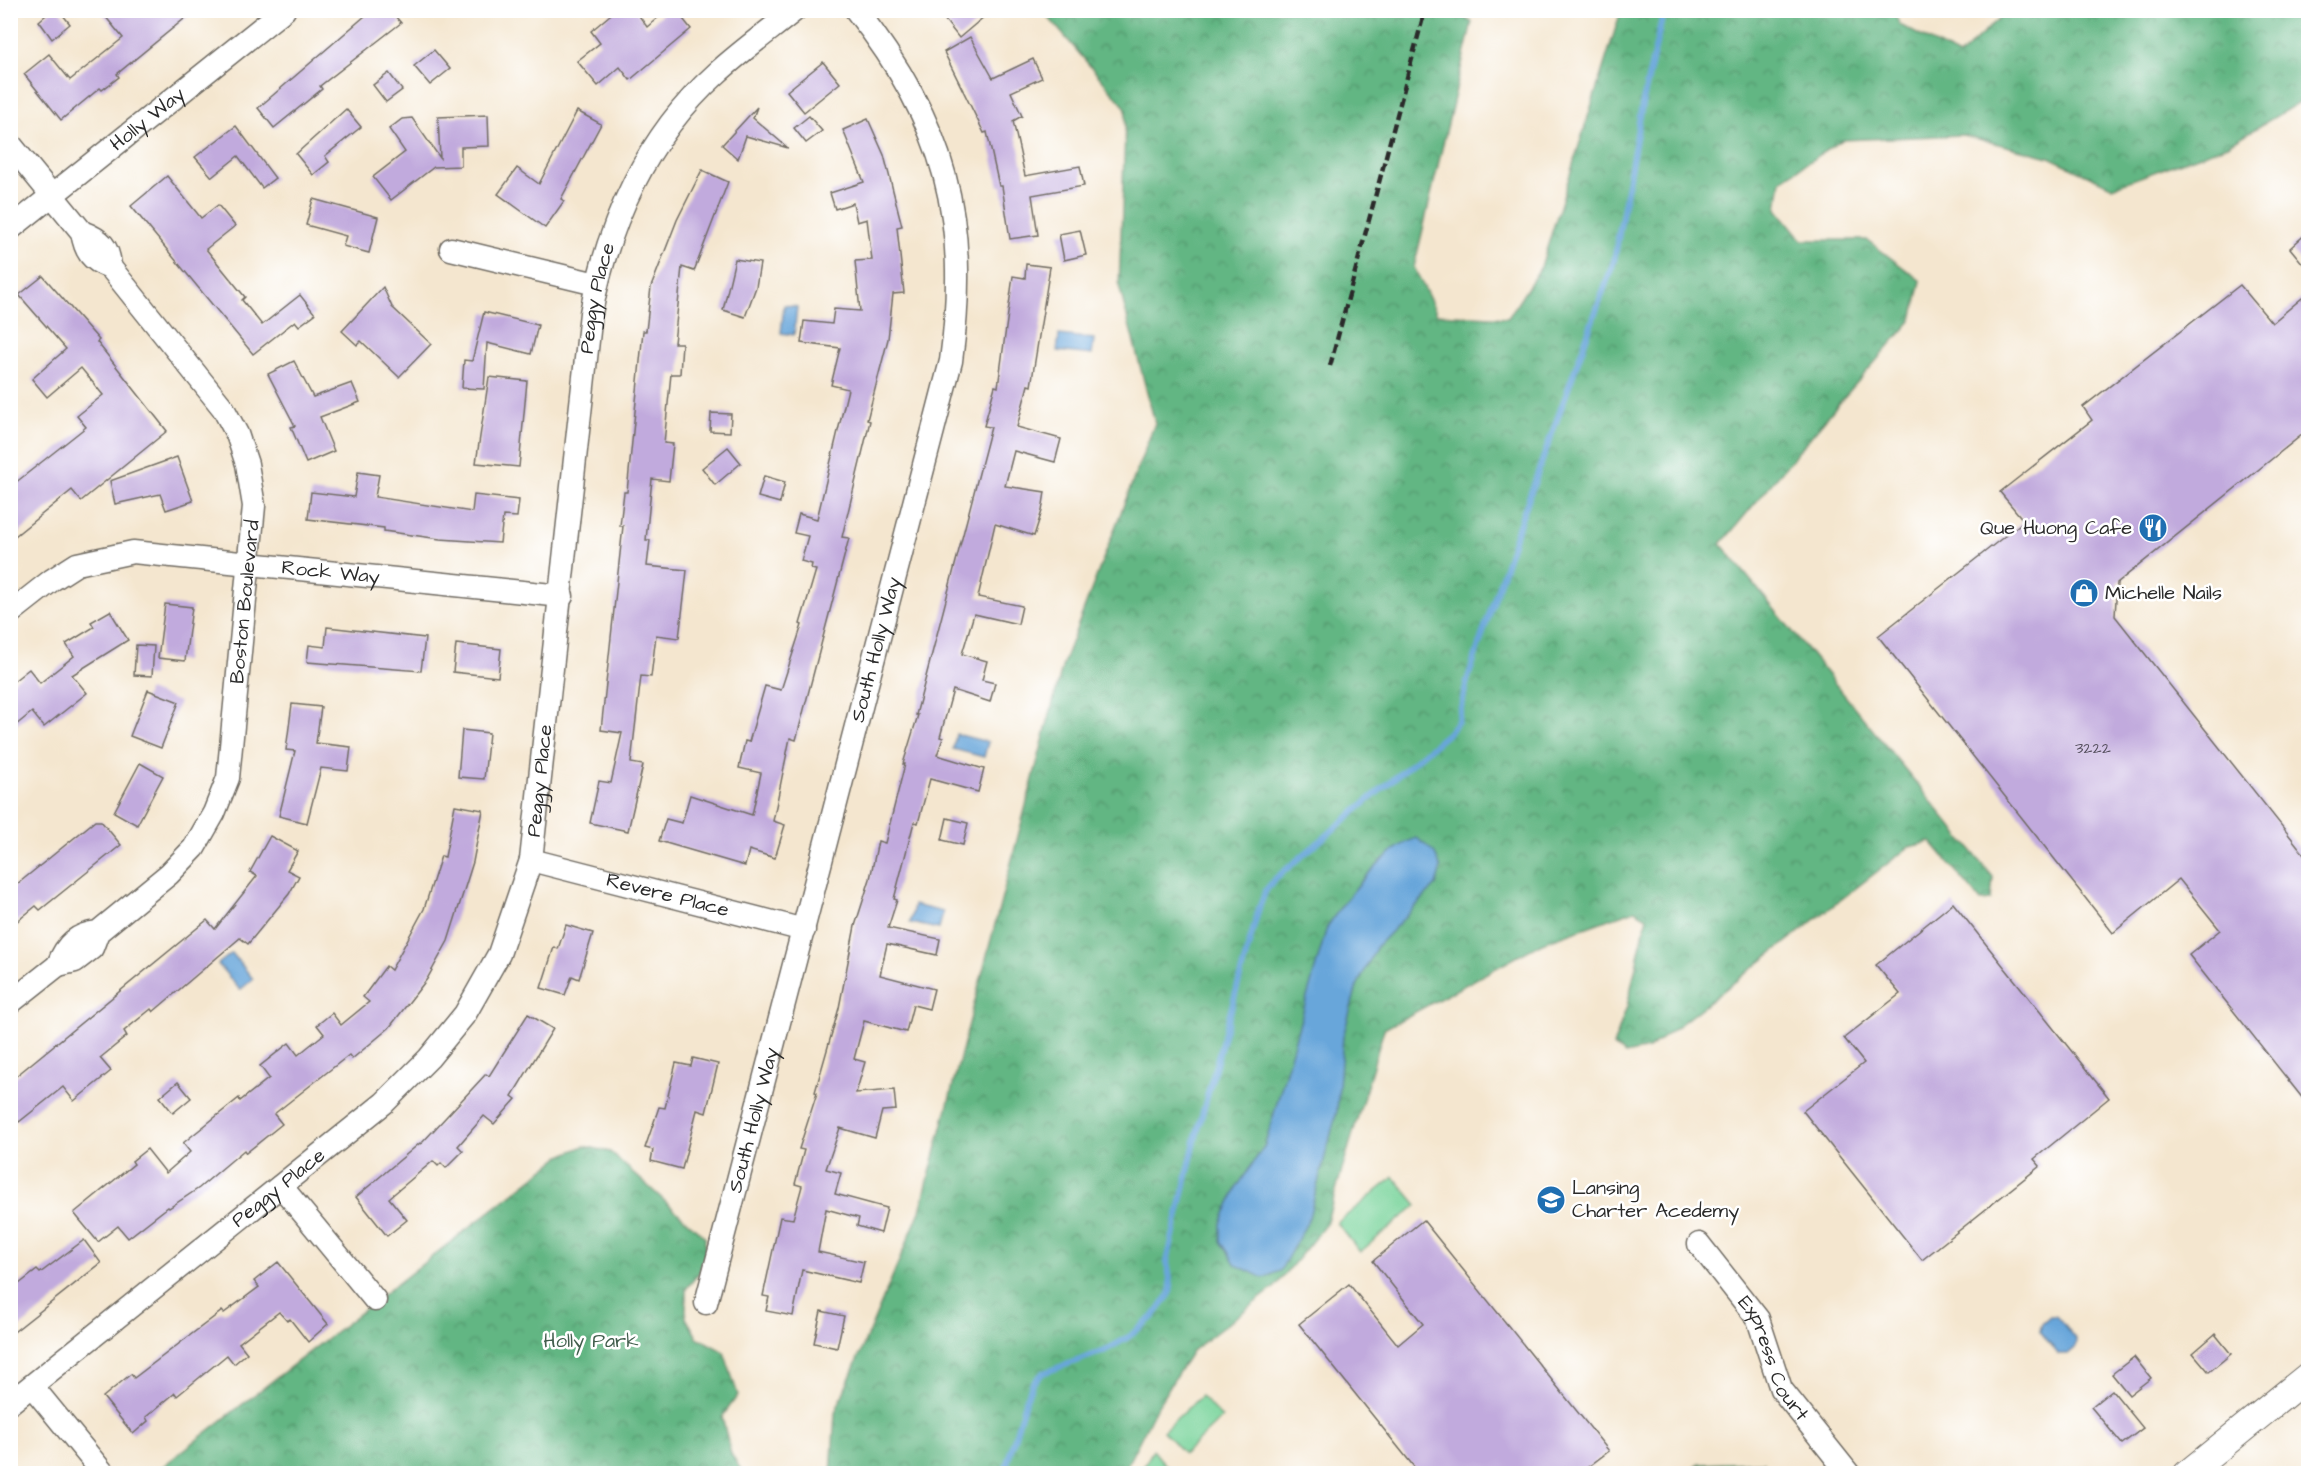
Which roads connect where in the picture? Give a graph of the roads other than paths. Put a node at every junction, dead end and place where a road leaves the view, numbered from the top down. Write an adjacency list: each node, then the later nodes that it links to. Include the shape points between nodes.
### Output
1 (284, 10): 5 (street, Holly Way)
2 (795, 10): 8 (street, Peggy Place, via 716,74 650,153 626,198)
3 (856, 10): 13 (street, South Holly Way, via 884,46 915,98 941,158 957,231 958,305 951,361)
4 (10, 144): 5 (street, Boston Boulevard)
5 (52, 196): 6 (street, Holly Way); 9 (street, Boston Boulevard, via 81,232 84,248 96,263 110,267 223,408 247,464 254,506)
6 (10, 229)
7 (451, 249): 8 (street)
8 (596, 284): 10 (street, Peggy Place)
9 (250, 563): 10 (street, Rock Way); 11 (street, Rock Way, via 133,552 105,556 77,564); 14 (street, Boston Boulevard, via 228,778 214,813 194,848 169,874 99,932 82,934 64,949 58,965)
10 (562, 596): 12 (street, Peggy Place)
11 (10, 613)
12 (531, 860): 13 (street, Revere Place); 15 (street, Peggy Place, via 499,954 465,1014 384,1103)
13 (804, 930): 18 (street, South Holly Way)
14 (10, 1003)
15 (281, 1186): 17 (street); 20 (street, Peggy Place)
16 (1699, 1244): 23 (street, Express Court, via 1758,1319 1781,1389)
17 (375, 1300)
18 (706, 1303)
19 (2308, 1376): 24 (street)
20 (32, 1386): 21 (street, Peggy Place); 22 (street)
21 (10, 1403)
22 (104, 1473)
23 (1849, 1473)
24 (2187, 1473)

